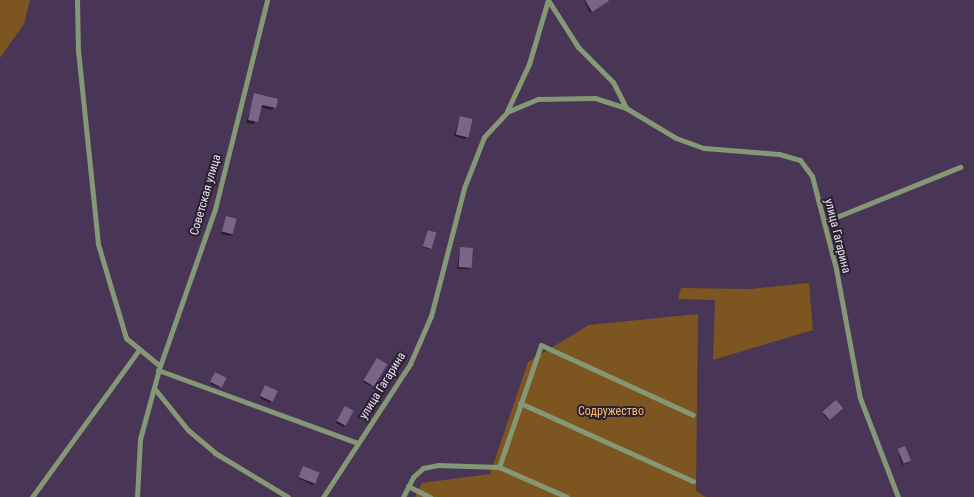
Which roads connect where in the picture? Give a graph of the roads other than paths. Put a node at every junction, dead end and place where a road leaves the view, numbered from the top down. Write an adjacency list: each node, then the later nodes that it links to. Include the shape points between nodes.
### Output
1 (77, 0): 8 (street, via 78,50 98,244 126,338)
2 (267, 0): 9 (street, Советская улица, via 215,209)
3 (548, 0): 4 (street, улица Гагарина, via 578,47 613,82); 5 (street, улица Гагарина, via 529,64)
4 (626, 108): 5 (street, улица Гагарина, via 595,98 538,99); 7 (street, улица Гагарина, via 676,138 704,148 779,154 800,160 812,176)
5 (507, 112): 13 (street, улица Гагарина, via 484,137 464,188 431,316 410,364)
6 (960, 167): 7 (street)
7 (824, 222): 24 (street, улица Гагарина, via 860,398)
8 (138, 351): 9 (street); 17 (street)
9 (159, 368): 10 (street, Советская улица); 13 (street)
10 (154, 388): 18 (street, Советская улица, via 140,439); 19 (street, via 188,430 215,453)
11 (520, 403): 12 (street, via 541,345); 14 (street); 15 (street)
12 (693, 416)
13 (358, 443): 20 (street, улица Гагарина)
14 (499, 467): 16 (street, via 438,465 422,468); 23 (street)
15 (693, 481)
16 (408, 486): 21 (street); 22 (street)
17 (32, 497)
18 (137, 497)
19 (288, 497)
20 (323, 497)
21 (403, 497)
22 (430, 497)
23 (567, 497)
24 (898, 497)

